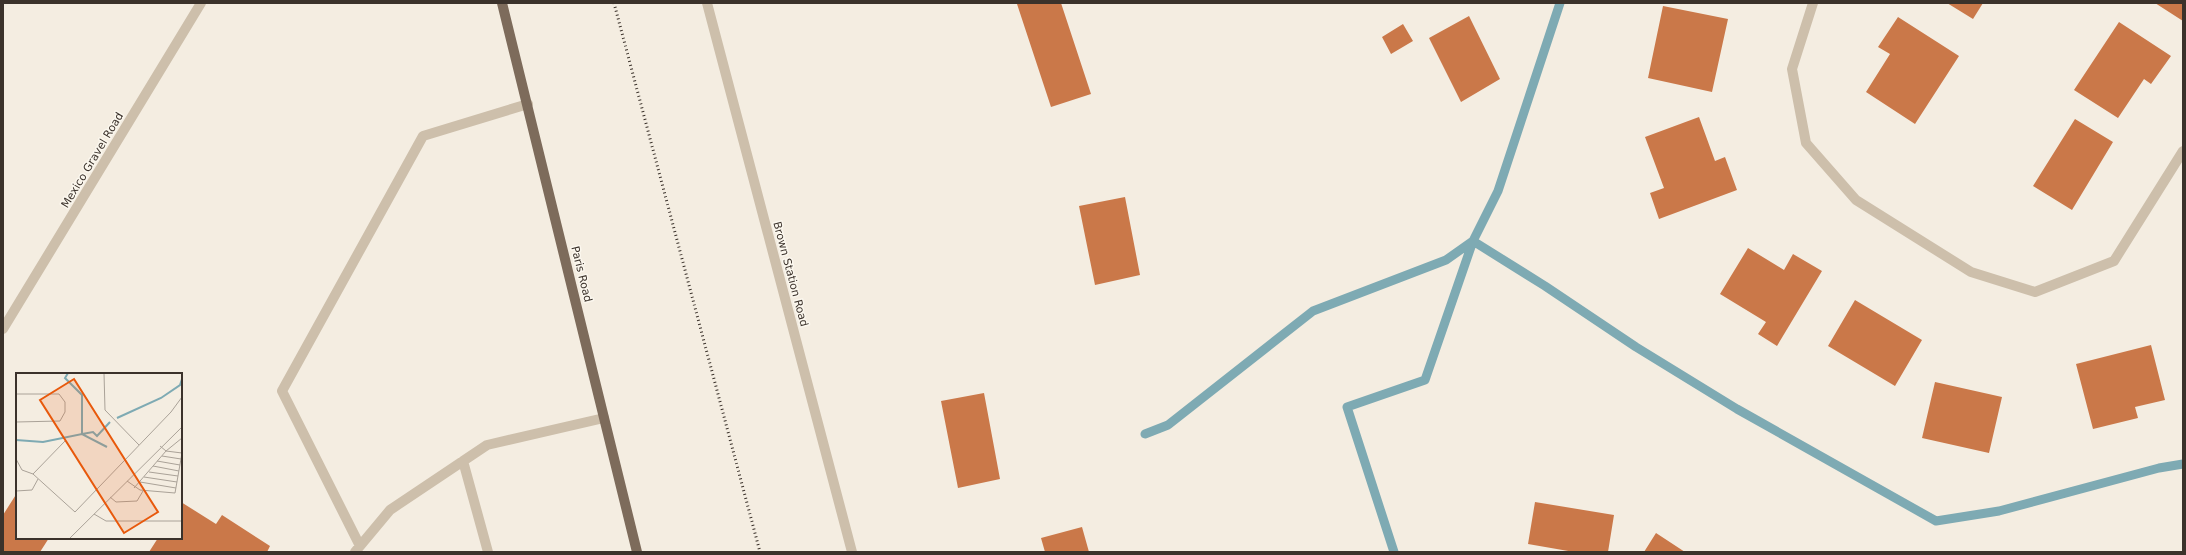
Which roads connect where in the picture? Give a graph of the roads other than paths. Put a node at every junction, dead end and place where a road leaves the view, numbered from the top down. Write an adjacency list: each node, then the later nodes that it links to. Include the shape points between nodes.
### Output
1 (201, 3): 7 (street, Mexico Gravel Road)
2 (502, 3): 5 (main road, Paris Road)
3 (706, 3): 13 (street, Brown Station Road)
4 (1813, 3): 6 (street, via 1792,69 1806,143 1856,200 1971,272 2035,292 2114,261)
5 (528, 104): 8 (main road, Paris Road); 10 (street, via 423,136 282,390)
6 (2183, 150)
7 (3, 329)
8 (604, 418): 9 (street, via 487,445); 12 (main road, Paris Road)
9 (462, 461): 10 (street, via 390,510); 11 (street)
10 (358, 549)
11 (488, 552)
12 (637, 552)
13 (852, 552)

